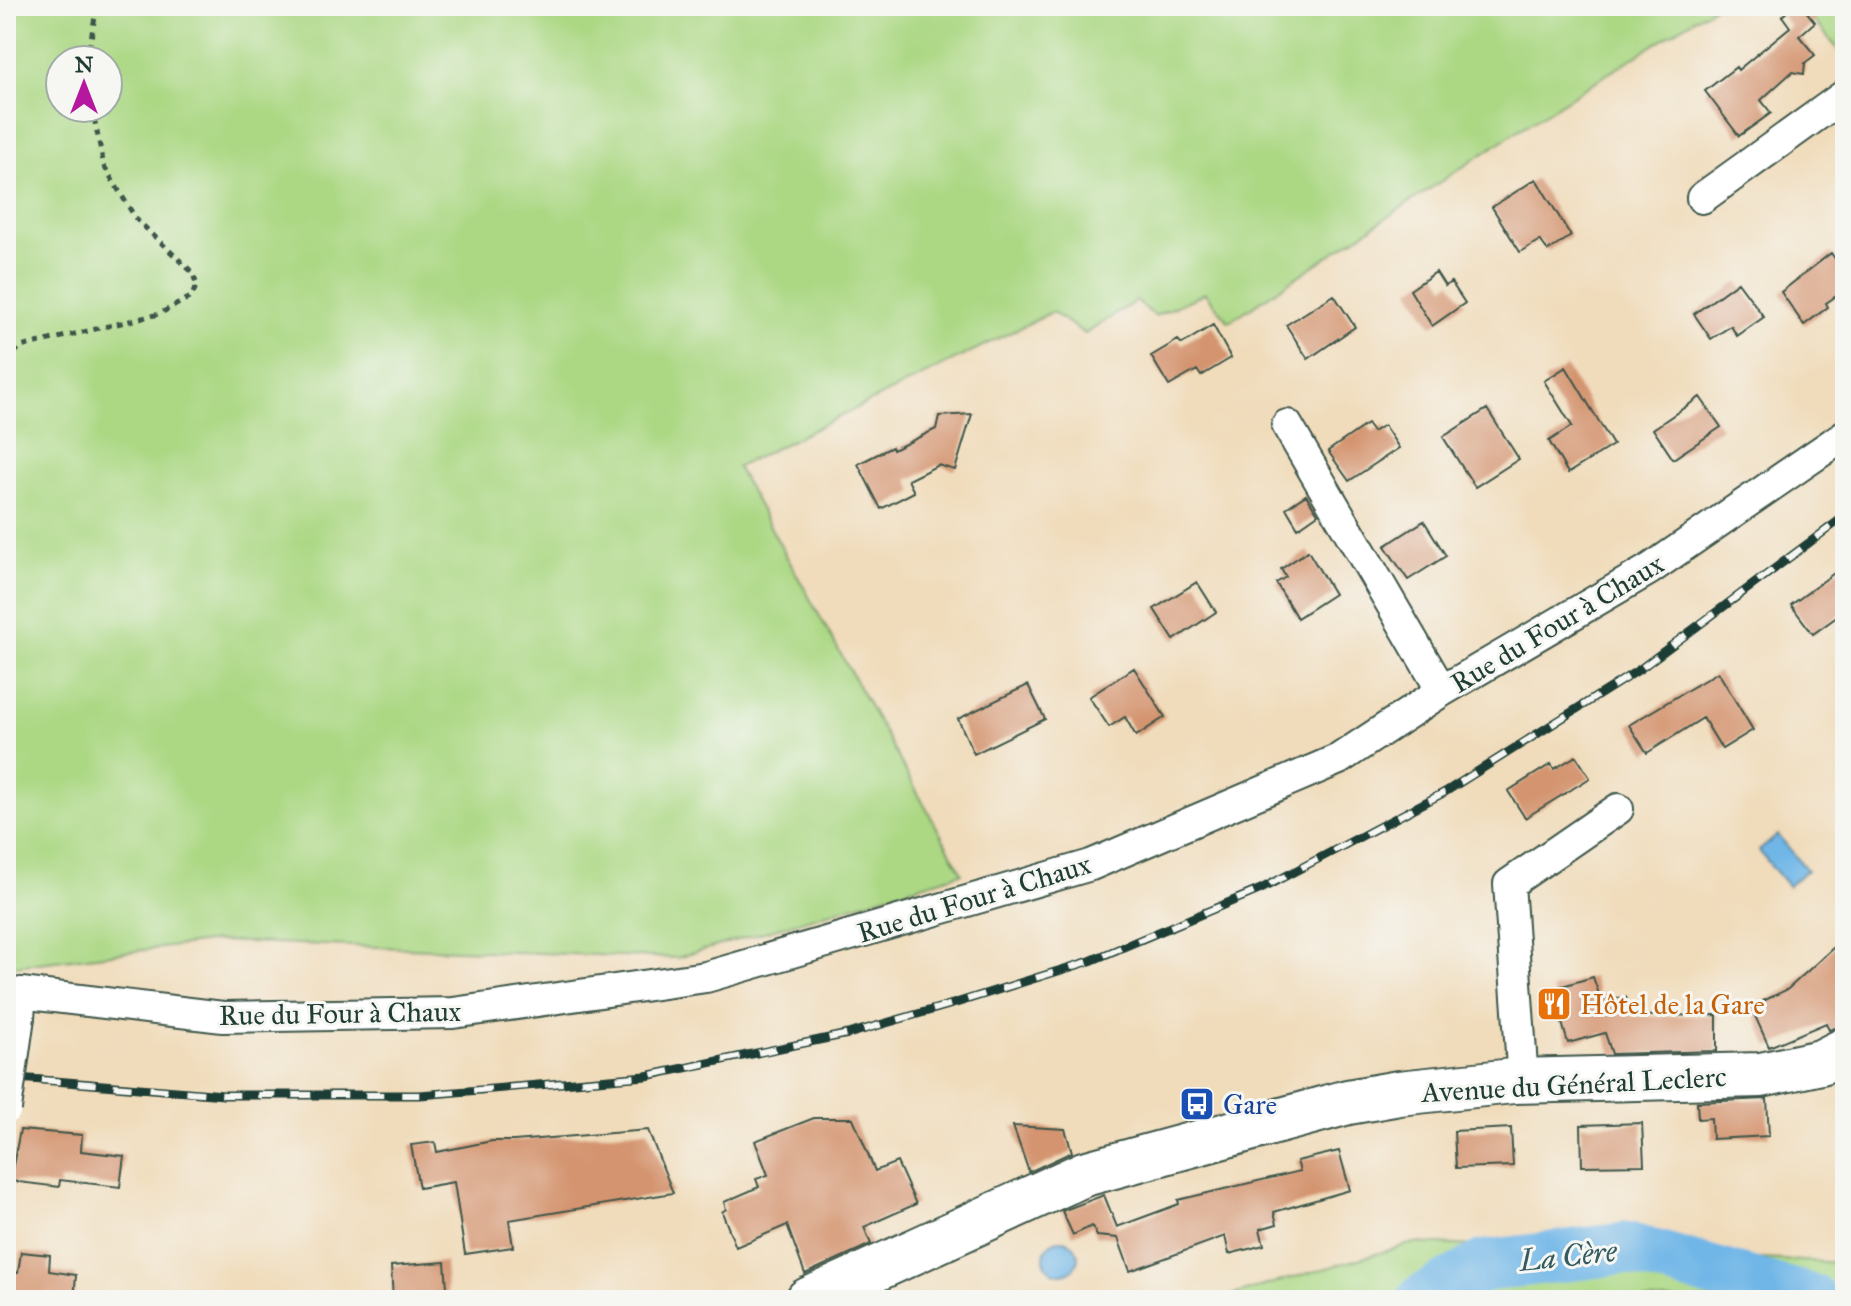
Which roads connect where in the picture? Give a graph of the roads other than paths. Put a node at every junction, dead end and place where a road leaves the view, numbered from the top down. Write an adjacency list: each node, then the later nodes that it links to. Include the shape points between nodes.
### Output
1 (1845, 95): 2 (street)
2 (1702, 198)
3 (1287, 425): 5 (street)
4 (1845, 435): 5 (street, Rue du Four à Chaux, via 1650,569)
5 (1442, 691): 9 (street, Rue du Four à Chaux, bridge, via 1339,759 1091,865 706,977 453,1013 223,1017 21,993)
6 (1618, 809): 8 (street, via 1509,884)
7 (1845, 1050): 8 (street, Avenue du Général Leclerc, via 1821,1062 1761,1075)
8 (1523, 1081): 10 (street, Avenue du Général Leclerc, via 1348,1102 1084,1174)
9 (6, 1109)
10 (808, 1300)

